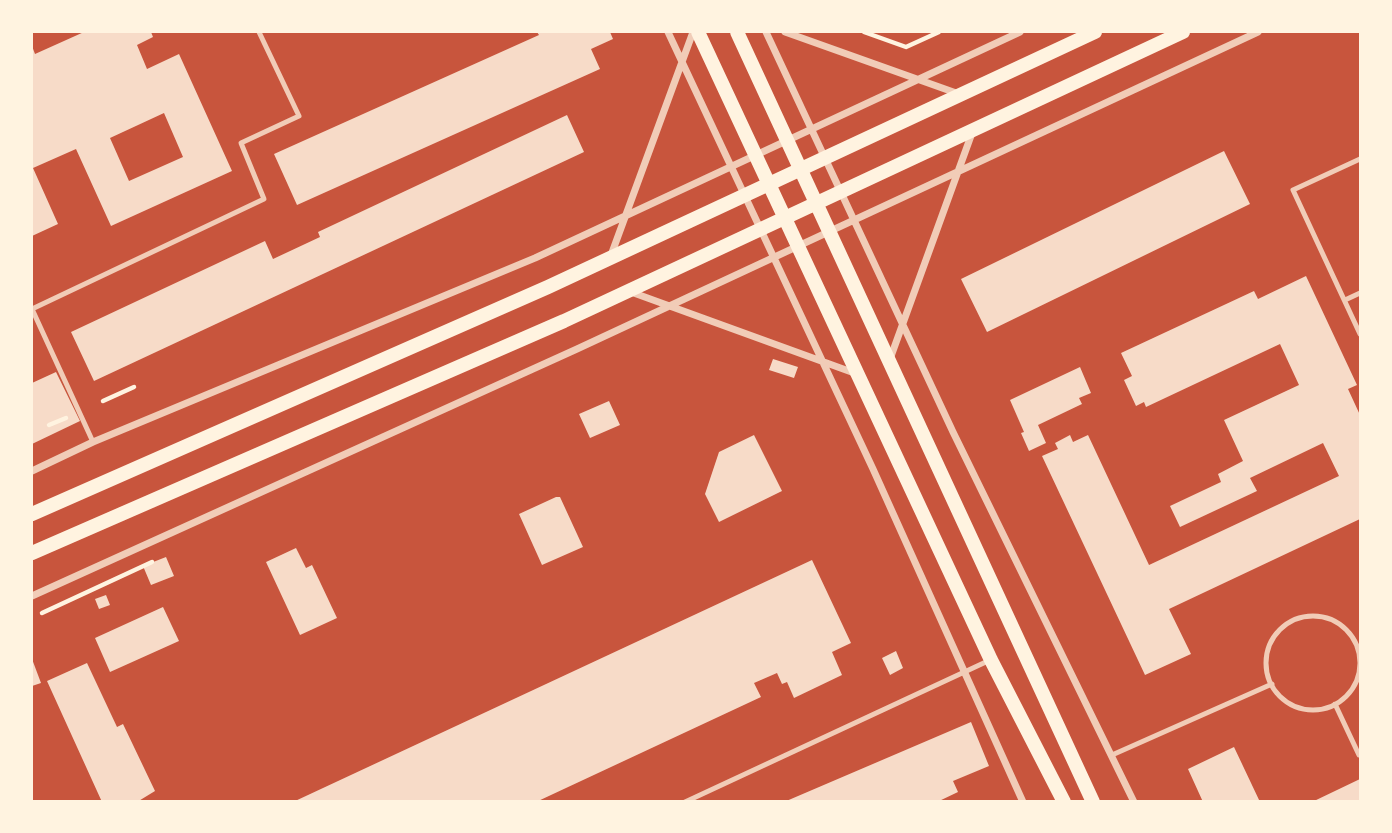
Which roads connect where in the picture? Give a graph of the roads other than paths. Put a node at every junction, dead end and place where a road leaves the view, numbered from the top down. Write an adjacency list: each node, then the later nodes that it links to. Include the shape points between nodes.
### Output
1 (259, 32): 40 (lane, via 299,116 241,143 264,199)
2 (668, 32): 12 (street)
3 (693, 32): 12 (street)
4 (698, 32): 18 (main road)
5 (737, 32): 17 (main road)
6 (766, 32): 15 (street)
7 (785, 32): 13 (street)
8 (1020, 32): 13 (street)
9 (1095, 32): 14 (main road)
10 (1183, 32): 16 (main road)
11 (1258, 32): 23 (street)
12 (682, 61): 21 (street); 28 (street)
13 (918, 79): 14 (street); 15 (street)
14 (960, 95): 19 (main road)
15 (812, 129): 17 (street); 19 (street)
16 (974, 129): 23 (street); 25 (main road)
17 (787, 140): 18 (street); 22 (main road)
18 (756, 155): 21 (street); 24 (main road)
19 (825, 158): 22 (main road); 25 (street)
20 (1360, 159): 38 (lane, via 1293,190)
21 (731, 166): 26 (street); 28 (street)
22 (801, 169): 24 (main road); 27 (main road)
23 (958, 171): 30 (street); 41 (street)
24 (769, 184): 26 (main road); 29 (main road)
25 (841, 191): 27 (main road); 30 (street)
26 (745, 195): 31 (street); 35 (main road)
27 (816, 203): 29 (main road); 32 (main road)
28 (625, 216): 35 (street); 46 (street)
29 (785, 217): 31 (main road); 33 (main road)
30 (854, 220): 32 (street); 41 (street)
31 (760, 229): 34 (street); 36 (main road)
32 (830, 231): 33 (street); 43 (main road)
33 (798, 246): 34 (street); 45 (main road)
34 (774, 257): 39 (street); 44 (street)
35 (610, 258): 48 (main road)
36 (628, 291): 39 (street); 49 (main road)
37 (1360, 293): 38 (lane)
38 (1345, 300): 42 (lane)
39 (670, 306): 44 (street); 50 (street)
40 (32, 309): 46 (lane)
41 (903, 323): 43 (street); 56 (street)
42 (1360, 334)
43 (889, 359): 61 (main road)
44 (822, 361): 45 (street); 53 (street)
45 (858, 374): 52 (main road)
46 (93, 442): 47 (street)
47 (32, 471)
48 (32, 514)
49 (32, 553)
50 (32, 596)
51 (1358, 639): 54 (lane, via 1324,617 1298,619 1276,634 1270,646 1267,672); 55 (lane, via 1356,683)
52 (991, 660): 53 (lane); 60 (main road)
53 (964, 673): 58 (lane); 59 (street)
54 (1272, 684): 55 (lane, via 1292,705 1314,709); 56 (lane)
55 (1335, 704): 57 (lane)
56 (1112, 755): 62 (street)
57 (1359, 755)
58 (685, 802)
59 (1023, 802)
60 (1064, 802)
61 (1093, 802)
62 (1134, 802)

